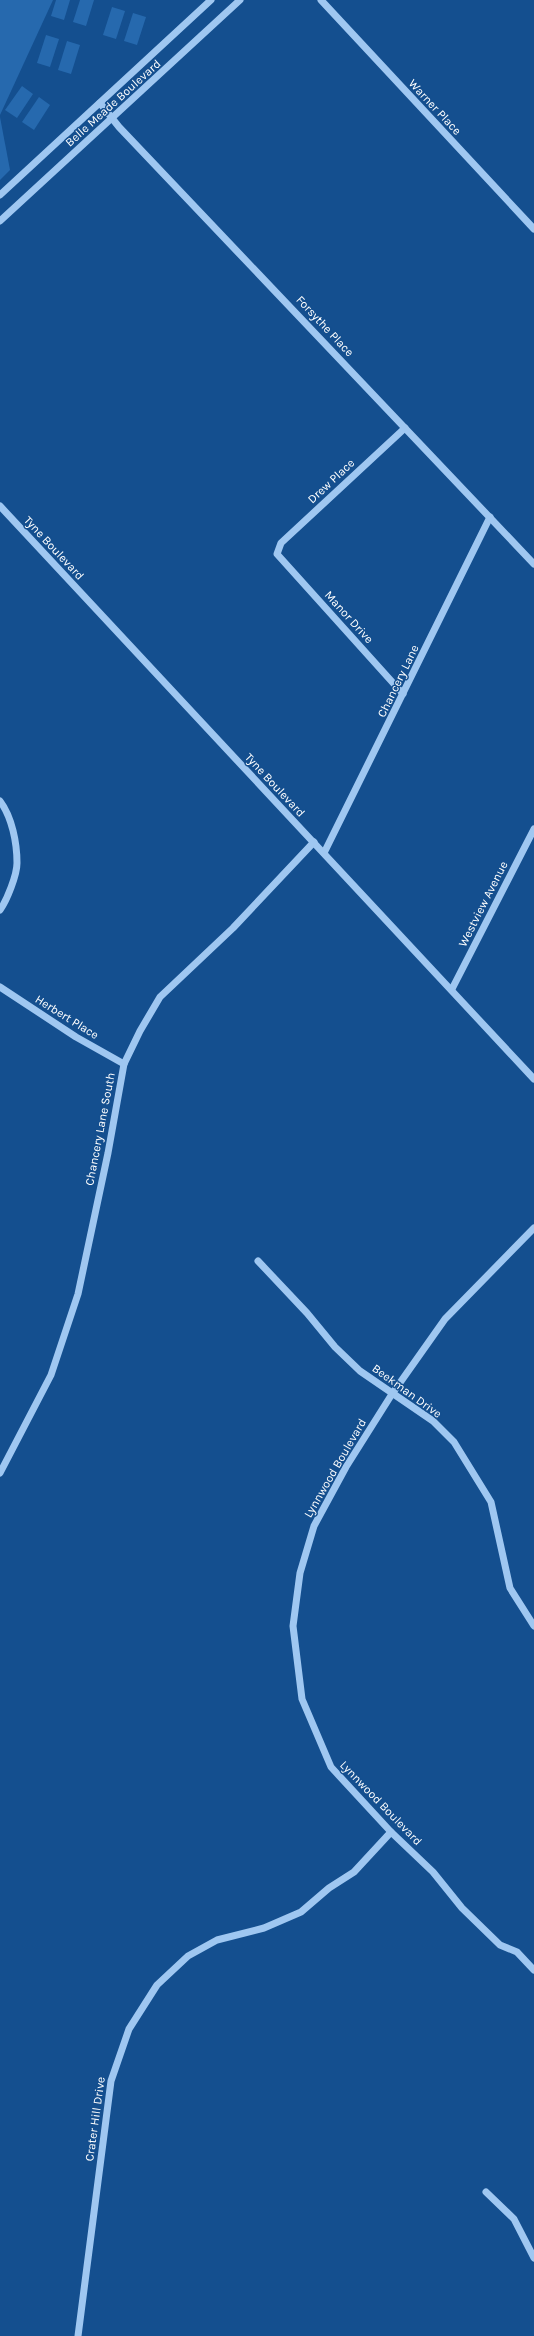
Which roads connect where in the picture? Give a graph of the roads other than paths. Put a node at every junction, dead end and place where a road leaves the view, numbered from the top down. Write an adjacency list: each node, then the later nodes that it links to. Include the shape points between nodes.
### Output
1 (211, 0): 4 (street, Belle Meade Boulevard)
2 (240, 0): 5 (street, Belle Meade Boulevard)
3 (320, 0): 8 (street, Warner Place)
4 (100, 103): 5 (street, Forsythe Place); 6 (street, Belle Meade Boulevard)
5 (113, 118): 7 (street, Belle Meade Boulevard); 9 (street, Forsythe Place)
6 (0, 195)
7 (0, 220)
8 (534, 229)
9 (405, 428): 11 (street, Forsythe Place); 12 (street, Drew Place, via 281,543)
10 (0, 506): 17 (street, Tyne Boulevard)
11 (490, 517): 13 (street, Forsythe Place); 14 (street, Chancery Lane)
12 (277, 554): 14 (street, Manor Drive)
13 (534, 564)
14 (403, 694): 18 (street, Chancery Lane)
15 (0, 801): 19 (street, via 11,821 18,864 6,901)
16 (534, 829): 21 (street, Westview Avenue)
17 (314, 842): 18 (street, Tyne Boulevard); 22 (street, Chancery Lane South, via 233,928 160,997)
18 (324, 853): 21 (street, Tyne Boulevard)
19 (0, 910)
20 (0, 987): 22 (street, Herbert Place, via 76,1037)
21 (452, 989): 23 (street, Tyne Boulevard)
22 (124, 1064): 27 (street, Chancery Lane South, via 78,1294 51,1375)
23 (534, 1079)
24 (534, 1228): 26 (street, Lynnwood Boulevard, via 445,1319)
25 (258, 1261): 26 (street, Beekman Drive, via 335,1347)
26 (392, 1394): 28 (street, Beekman Drive, via 433,1421 454,1442 491,1502 510,1588); 29 (street, Lynnwood Boulevard, via 349,1461 314,1526 300,1572 294,1626 302,1699 331,1767)
27 (0, 1473)
28 (534, 1626)
29 (391, 1832): 30 (street, Lynnwood Boulevard, via 433,1872 459,1904 500,1945 516,1952); 33 (street, Crater Hill Drive, via 354,1872 329,1888 301,1912 264,1928 217,1940 188,1956 157,1985 129,2029 110,2081)
30 (534, 1970)
31 (486, 2192): 32 (street, via 514,2219)
32 (534, 2258)
33 (78, 2336)

